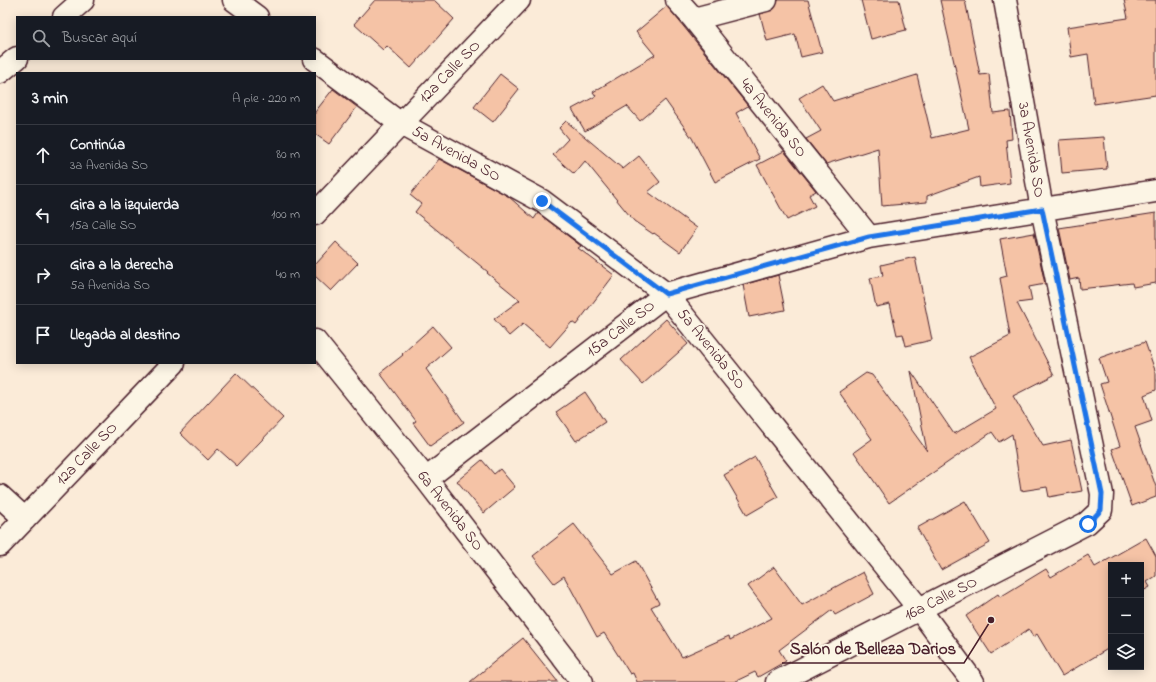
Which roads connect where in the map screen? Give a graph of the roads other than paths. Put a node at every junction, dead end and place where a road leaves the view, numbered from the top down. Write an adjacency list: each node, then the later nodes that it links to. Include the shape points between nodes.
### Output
1 (83, 0): 7 (street)
2 (234, 0): 8 (street)
3 (519, 0): 13 (street, 12a Calle SO)
4 (677, 0): 9 (street, 4a Avenida SO)
5 (766, 0): 9 (street)
6 (1005, 0): 15 (street, 3a Avenida SO)
7 (65, 16)
8 (256, 16)
9 (694, 19): 17 (street, 4a Avenida SO)
10 (16, 59): 12 (street)
11 (315, 60): 13 (street, 5a Avenida SO)
12 (0, 72)
13 (401, 124): 16 (street, 12a Calle SO); 18 (street, 5a Avenida SO, via 542,201)
14 (1156, 191): 15 (street, 15a Calle SO)
15 (1042, 209): 17 (street, 15a Calle SO); 23 (street, 3a Avenida SO, via 1102,494)
16 (316, 213)
17 (869, 237): 18 (street, 15a Calle SO)
18 (666, 294): 21 (street, 15a Calle SO); 26 (street, 5a Avenida SO)
19 (316, 342): 21 (street, 6a Avenida SO)
20 (173, 364): 24 (street, 12a Calle SO)
21 (426, 479): 27 (street, 6a Avenida SO)
22 (0, 496): 24 (street)
23 (1101, 510): 26 (street, 16a Calle SO, via 1088,524)
24 (25, 518): 25 (street, 12a Calle SO)
25 (0, 545)
26 (920, 610): 28 (street, 16a Calle SO); 29 (street, 5a Avenida SO)
27 (582, 682)
28 (778, 682)
29 (974, 682)

